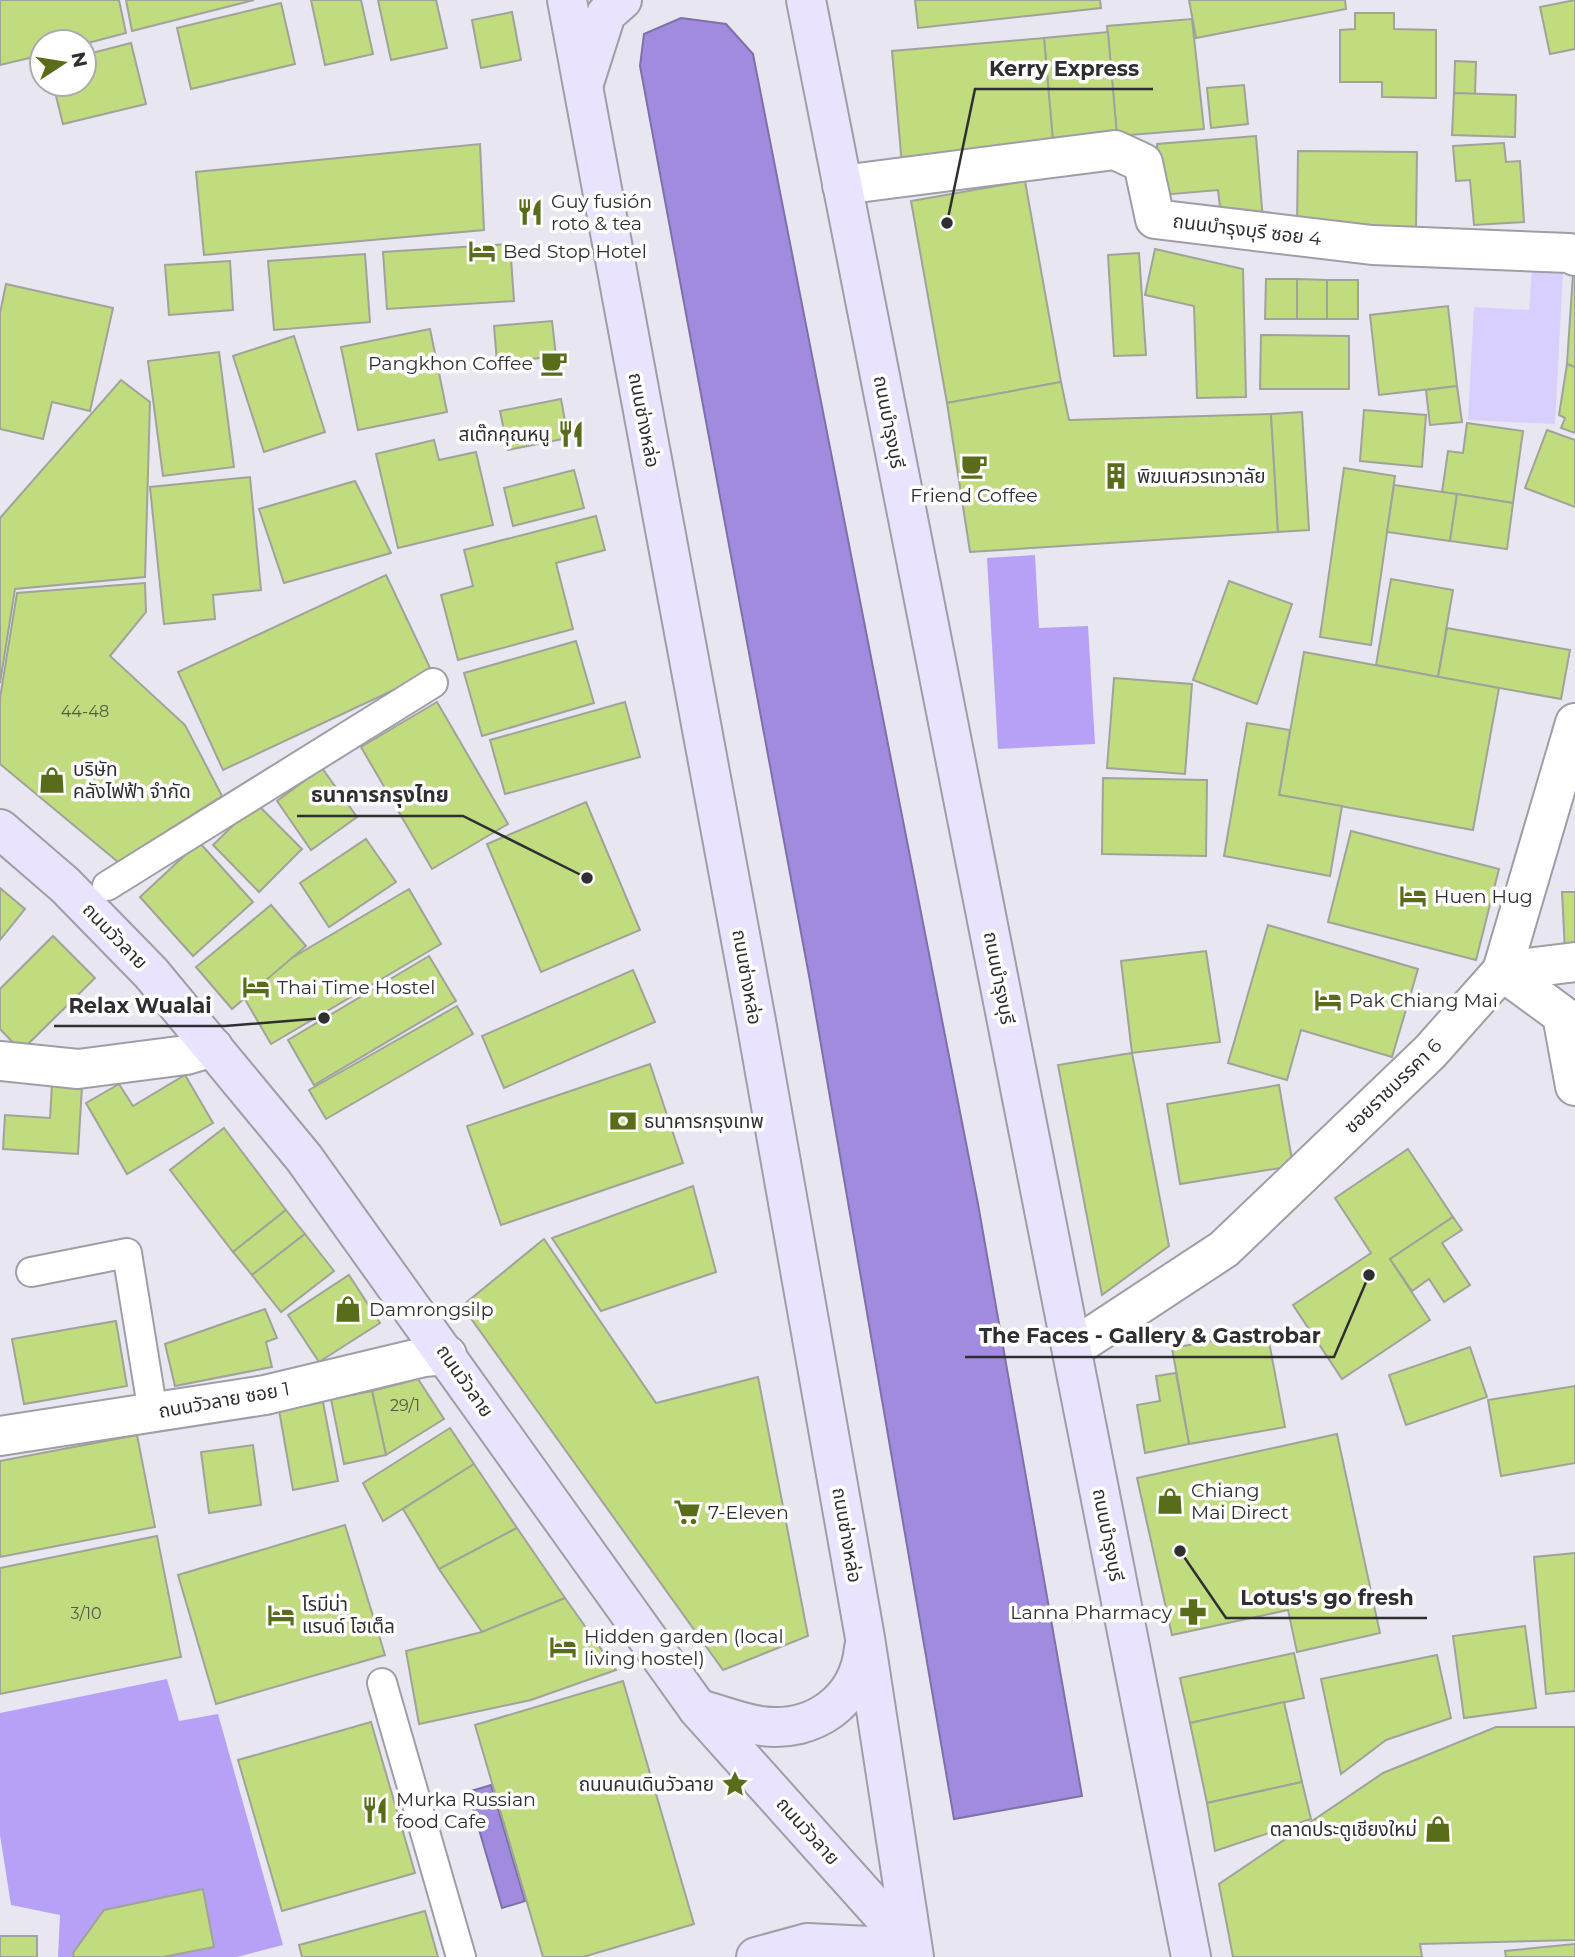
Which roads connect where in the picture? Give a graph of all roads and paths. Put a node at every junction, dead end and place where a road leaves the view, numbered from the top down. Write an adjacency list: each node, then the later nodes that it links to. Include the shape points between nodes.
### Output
1 (567, 0): 5 (main road, ถนนช่างหล่อ)
2 (622, 0): 5 (main road, via 606,14)
3 (775, 0): 4 (main road)
4 (809, 18): 6 (main road, ถนนบำรุงบุรี)
5 (582, 88): 22 (main road, ถนนช่างหล่อ, via 756,1021)
6 (842, 184): 7 (street, ถนนบำรุงบุรี ซอย 4, via 1115,150 1143,163 1155,219 1372,245); 18 (main road, ถนนบำรุงบุรี)
7 (1575, 256)
8 (433, 683): 11 (lane)
9 (1575, 723): 13 (street, ซอยราชมรรคา 6)
10 (0, 829): 14 (main road, ถนนวัวลาย, via 75,895 151,973)
11 (107, 886)
12 (1575, 962): 13 (street)
13 (1502, 971): 16 (street, via 1562,1016); 18 (street, ซอยราชมรรคา 6, via 1430,1052 1224,1249)
14 (213, 1047): 15 (street, via 186,1055 78,1069); 19 (main road, ถนนวัวลาย, via 304,1158)
15 (0, 1061)
16 (1575, 1086)
17 (31, 1272): 20 (lane, via 127,1253)
18 (1072, 1349): 28 (main road, ถนนบำรุงบุรี)
19 (447, 1355): 20 (street, ถนนวัวลาย ซอย 1, via 265,1395); 24 (main road, ถนนวัวลาย)
20 (153, 1413): 21 (street, ถนนวัวลาย ซอย 1)
21 (0, 1436)
22 (865, 1638): 24 (main road, via 862,1670 848,1694 832,1709 800,1724 762,1726); 25 (main road, ถนนช่างหล่อ)
23 (382, 1683): 26 (lane)
24 (698, 1709): 25 (main road, ถนนวัวลาย)
25 (913, 1953): 27 (main road, via 807,1943)
26 (461, 1957)
27 (756, 1957)
28 (1191, 1957)

